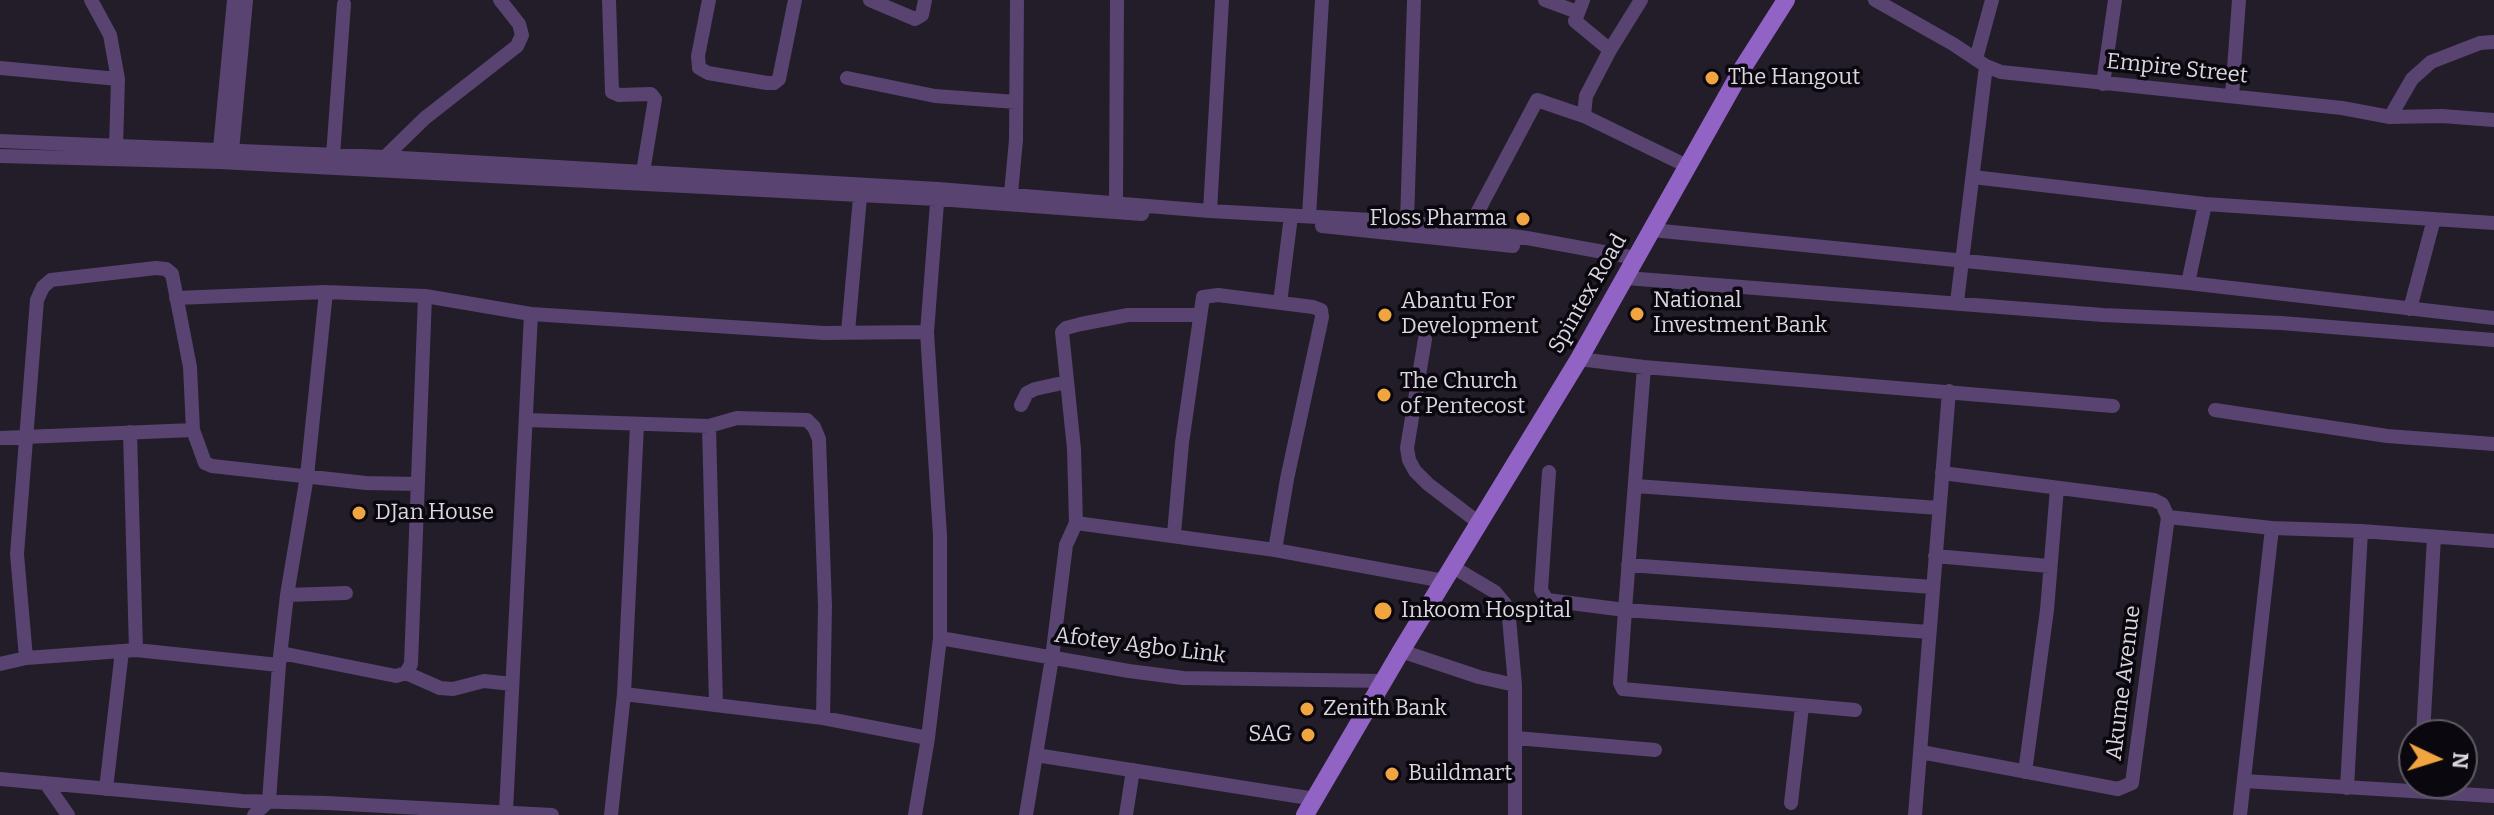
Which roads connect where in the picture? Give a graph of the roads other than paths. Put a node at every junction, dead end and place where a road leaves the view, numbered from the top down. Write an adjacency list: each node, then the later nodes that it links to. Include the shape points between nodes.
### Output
1 (91, 0): 29 (street, via 110,35)
2 (234, 0): 40 (street)
3 (246, 0): 40 (street)
4 (500, 0): 41 (street, via 519,24 517,46 425,118)
5 (609, 0): 43 (street, via 612,92 651,94 655,99)
6 (709, 0): 7 (street, via 699,68 774,83)
7 (795, 0)
8 (870, 0): 9 (street, via 915,19 922,15)
9 (925, 0)
10 (1017, 0): 32 (street)
11 (1117, 0): 48 (street)
12 (1222, 0): 50 (street)
13 (1322, 0): 51 (street)
14 (1414, 0): 53 (street)
15 (1545, 0): 23 (street)
16 (1641, 0): 25 (street)
17 (1786, 0): 42 (main road, Spintex Road)
18 (1875, 0): 26 (street, Empire Street)
19 (1992, 0): 26 (street)
20 (2115, 0): 30 (street)
21 (2239, 0): 31 (street)
22 (344, 4): 39 (street)
23 (1580, 6): 25 (street, via 1575,21)
24 (2494, 42): 34 (street, via 2431,62 2412,79)
25 (1610, 50): 33 (street, via 1586,96)
26 (1981, 63): 30 (street, Empire Street, via 2001,72); 44 (street)
27 (0, 68): 29 (street)
28 (847, 78): 32 (street, via 935,96)
29 (118, 79): 37 (street)
30 (2103, 84): 31 (street, Empire Street)
31 (2232, 96): 34 (street, Empire Street)
32 (1016, 102): 47 (street)
33 (1584, 116): 42 (street); 56 (street, via 1537,100)
34 (2390, 117): 35 (street, Empire Street)
35 (2494, 120)
36 (0, 141): 37 (street)
37 (116, 147): 40 (street)
38 (0, 156): 40 (street)
39 (333, 156): 40 (street); 41 (street)
40 (225, 157): 46 (street)
41 (385, 157): 43 (street)
42 (1687, 166): 57 (main road, Spintex Road)
43 (643, 172): 45 (street)
44 (1973, 177): 49 (street); 58 (street)
45 (938, 194): 46 (street); 47 (street); 71 (street)
46 (860, 197): 70 (street)
47 (1010, 200): 48 (street); 55 (street)
48 (1116, 203): 50 (street)
49 (2205, 204): 52 (street); 60 (street)
50 (1210, 211): 51 (street)
51 (1309, 216): 53 (street)
52 (2434, 219): 54 (street); 66 (street)
53 (1407, 222): 56 (street)
54 (2494, 223)
55 (1290, 224): 59 (street, via 1459,239); 65 (street)
56 (1468, 230): 59 (street)
57 (1652, 230): 58 (street); 59 (main road, Spintex Road)
58 (1962, 260): 60 (street); 64 (street)
59 (1631, 267): 64 (street); 74 (main road, Spintex Road)
60 (2188, 283): 66 (street)
61 (326, 292): 62 (street); 63 (street); 91 (street)
62 (425, 296): 67 (street); 92 (street)
63 (176, 298): 84 (street, via 190,367); 86 (street, via 172,274 166,269 51,280 43,287 37,300)
64 (1957, 302): 73 (street)
65 (1280, 303): 68 (street, via 1208,294 1201,300); 104 (street, via 1323,312)
66 (2410, 309): 69 (street)
67 (531, 314): 70 (street); 81 (street)
68 (1199, 315): 76 (street, via 1128,315 1066,328 1061,338); 101 (street)
69 (2494, 318)
70 (848, 332): 71 (street)
71 (927, 332): 114 (street, via 940,536)
72 (1425, 339): 98 (street, via 1409,460 1428,484)
73 (2494, 340)
74 (1579, 359): 75 (street); 98 (main road, Spintex Road)
75 (1644, 367): 77 (street); 93 (street)
76 (1067, 382): 78 (street, via 1035,389); 97 (street)
77 (1949, 391): 79 (street); 90 (street)
78 (1021, 405)
79 (2113, 406)
80 (2215, 410): 88 (street, via 2387,436)
81 (526, 420): 82 (street); 123 (street)
82 (637, 425): 83 (street); 125 (street)
83 (709, 426): 126 (street); 129 (street, via 737,418 796,418 807,420 818,435)
84 (193, 430): 85 (street); 91 (street, via 201,457 212,466)
85 (130, 432): 86 (street); 115 (street)
86 (26, 437): 87 (street); 117 (street, via 17,554)
87 (0, 438)
88 (2494, 444)
89 (1549, 472): 112 (street, via 1542,596)
90 (1942, 473): 94 (street); 95 (street)
91 (307, 476): 92 (street); 111 (street)
92 (417, 484): 121 (street, via 411,664)
93 (1636, 486): 95 (street); 106 (street)
94 (2057, 488): 96 (street, via 2154,500); 107 (street)
95 (1939, 508): 105 (street)
96 (2168, 517): 99 (street); 137 (street, Akume Avenue, via 2132,783 2118,789)
97 (1076, 523): 101 (street); 118 (street, via 1066,545)
98 (1479, 523): 108 (main road, Spintex Road)
99 (2272, 528): 100 (street); 139 (street)
100 (2361, 531): 102 (street); 142 (street)
101 (1174, 534): 104 (street)
102 (2434, 537): 103 (street); 130 (street)
103 (2494, 541)
104 (1275, 550): 108 (street)
105 (1935, 556): 107 (street); 109 (street)
106 (1628, 565): 109 (street); 112 (street)
107 (2049, 566): 137 (street)
108 (1448, 574): 116 (main road, Spintex Road); 124 (street, via 1495,592 1505,604)
109 (1933, 587): 113 (street)
110 (346, 593): 111 (street)
111 (287, 595): 119 (street)
112 (1625, 610): 113 (street); 127 (street, via 1623,689)
113 (1929, 632): 134 (street)
114 (940, 638): 118 (street, Afotey Agbo Link); 131 (street)
115 (129, 650): 117 (street); 119 (street); 143 (street)
116 (1401, 651): 122 (main road, Spintex Road); 124 (street)
117 (26, 658): 120 (street)
118 (1052, 658): 122 (street, Afotey Agbo Link, via 1183,678); 135 (street)
119 (280, 659): 121 (street, via 396,676); 144 (street)
120 (0, 664)
121 (406, 673): 123 (street, via 440,688 490,681)
122 (1384, 681): 146 (main road, Spintex Road)
123 (512, 684): 148 (street)
124 (1515, 685): 132 (street)
125 (624, 694): 126 (street); 153 (street)
126 (716, 705): 129 (street)
127 (1802, 707): 128 (street); 145 (street)
128 (1855, 710)
129 (823, 718): 131 (street)
130 (2424, 719)
131 (928, 738): 154 (street)
132 (1516, 738): 133 (street); 157 (street)
133 (1655, 750)
134 (1921, 752): 137 (street, Akume Avenue); 158 (street)
135 (1036, 755): 136 (street); 155 (street)
136 (1133, 770): 146 (street); 156 (street)
137 (2025, 772)
138 (0, 779): 140 (street)
139 (2244, 781): 142 (street); 159 (street)
140 (47, 785): 143 (street); 150 (street)
141 (2398, 787): 142 (street)
142 (2347, 788)
143 (106, 789): 144 (street)
144 (269, 801): 147 (street); 151 (street)
145 (1791, 803)
146 (1310, 807)
147 (376, 810): 149 (street)
148 (506, 811): 149 (street); 152 (street)
149 (404, 812)
150 (68, 815)
151 (254, 815)
152 (552, 815)
153 (611, 815)
154 (915, 815)
155 (1026, 815)
156 (1126, 815)
157 (1515, 815)
158 (1915, 815)
159 (2240, 815)

